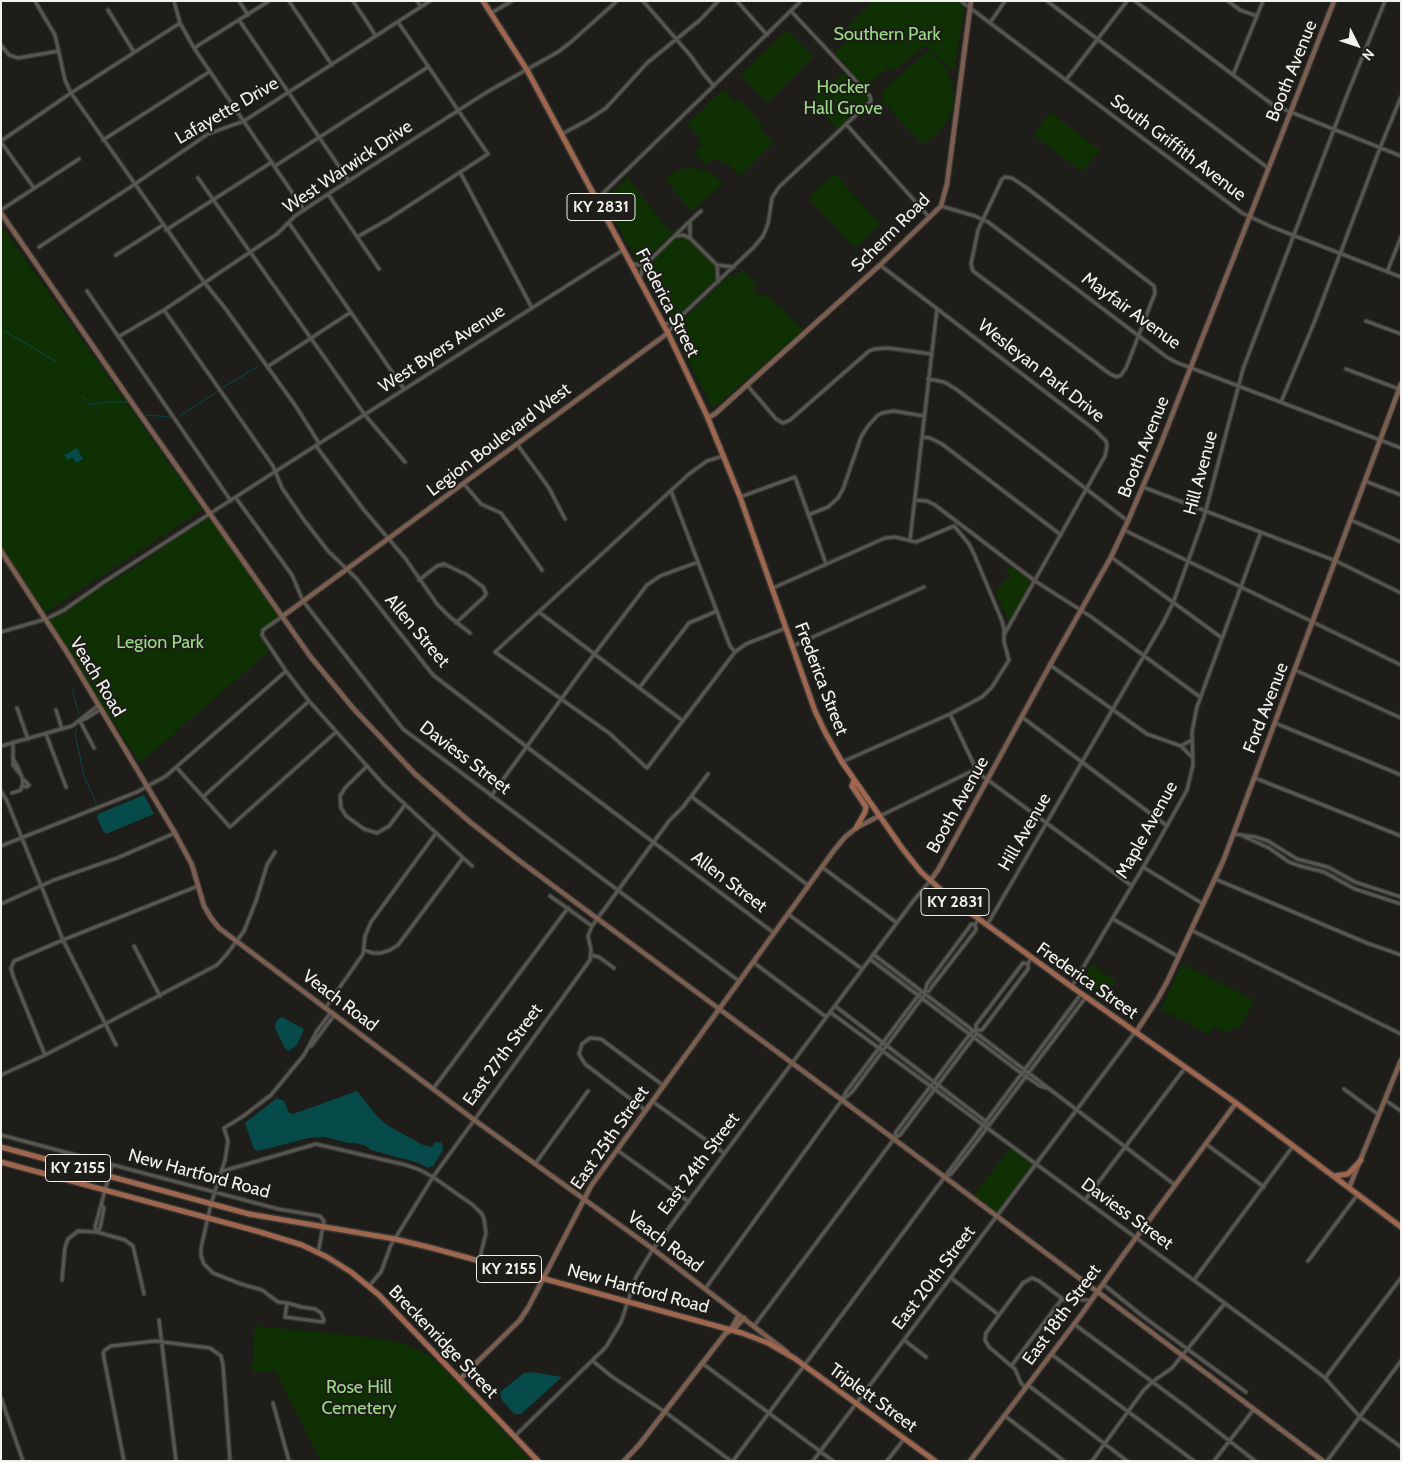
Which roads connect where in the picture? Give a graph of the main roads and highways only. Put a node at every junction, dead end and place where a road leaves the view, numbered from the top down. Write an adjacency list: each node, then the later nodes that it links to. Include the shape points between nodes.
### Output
1 (483, 1): 2 (main road, Frederica Street / KY 2831, via 527,70 668,334 708,418 740,497 819,720)
2 (854, 780): 3 (main road, via 852,786 866,807); 7 (main road, Frederica Street / KY 2831, via 911,861 977,922 1186,1067)
3 (856, 828)
4 (1, 1147): 9 (main road, New Hartford Road / KY 2155, via 266,1218 395,1239 543,1278 731,1329 768,1343)
5 (1361, 1160): 7 (main road, via 1348,1174)
6 (1, 1162): 10 (main road, Breckenridge Street / KY 2155, via 286,1239 318,1253 368,1286)
7 (1333, 1176): 8 (main road, Frederica Street / KY 2831)
8 (1401, 1227)
9 (794, 1358): 11 (main road, Triplett Street / KY 2155)
10 (538, 1461)
11 (934, 1461)

